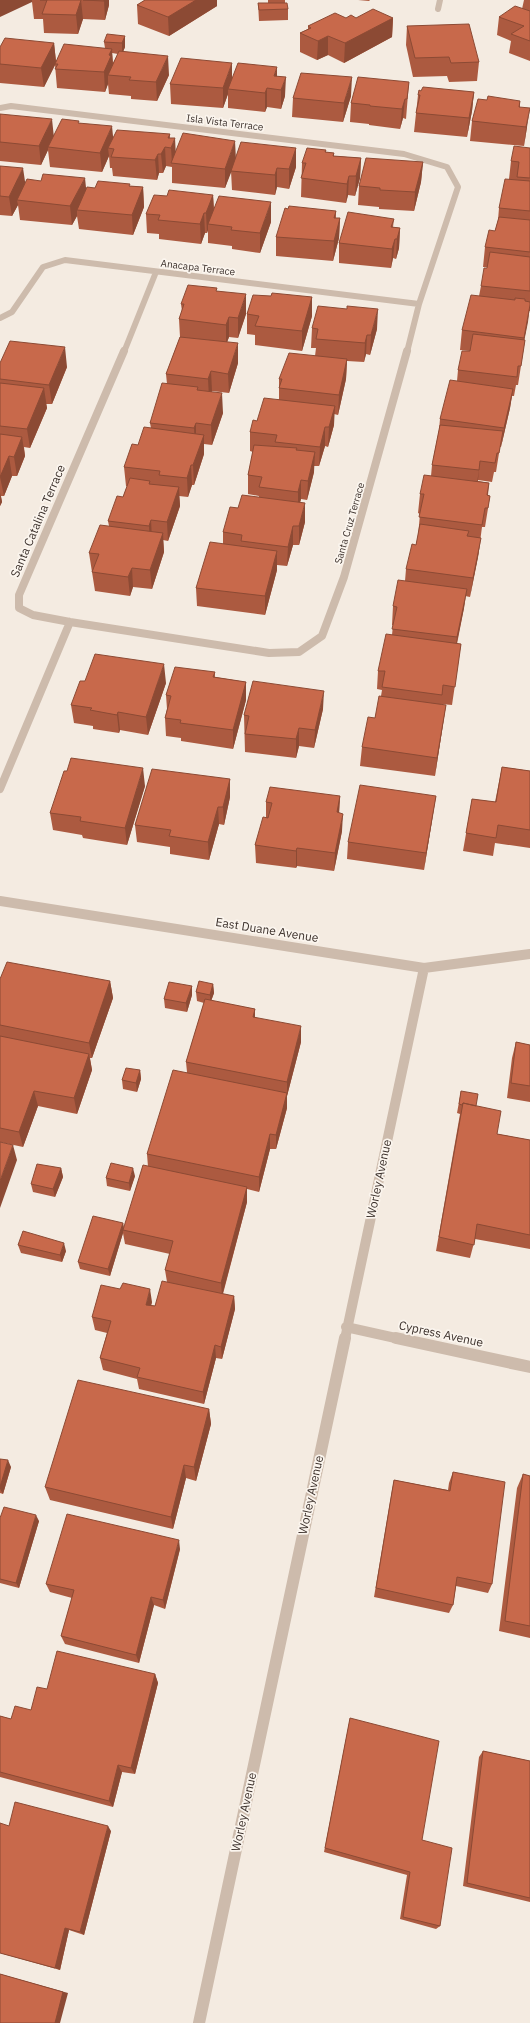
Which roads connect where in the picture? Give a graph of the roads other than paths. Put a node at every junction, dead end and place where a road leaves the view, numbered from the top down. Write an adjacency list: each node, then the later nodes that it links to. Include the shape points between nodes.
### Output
1 (440, 0): 2 (street)
2 (438, 8)
3 (0, 108): 4 (street, Isla Vista Terrace, via 19,107 404,154)
4 (447, 167): 6 (street, Santa Cruz Terrace, via 458,187)
5 (156, 272): 6 (street, Anacapa Terrace); 7 (street, Anacapa Terrace, via 65,260 43,267 12,312); 8 (street, Santa Catalina Terrace, via 114,377 19,595 19,608 33,615)
6 (419, 304): 8 (street, Santa Cruz Terrace, via 344,577 322,636 299,652 269,653)
7 (0, 318)
8 (70, 622): 9 (street)
9 (0, 789)
10 (0, 901): 12 (street, East Duane Avenue)
11 (530, 954): 12 (street, East Duane Avenue)
12 (424, 968): 13 (street, Worley Avenue)
13 (346, 1327): 14 (street, Cypress Avenue); 15 (street, Worley Avenue)
14 (530, 1367)
15 (202, 2022)

